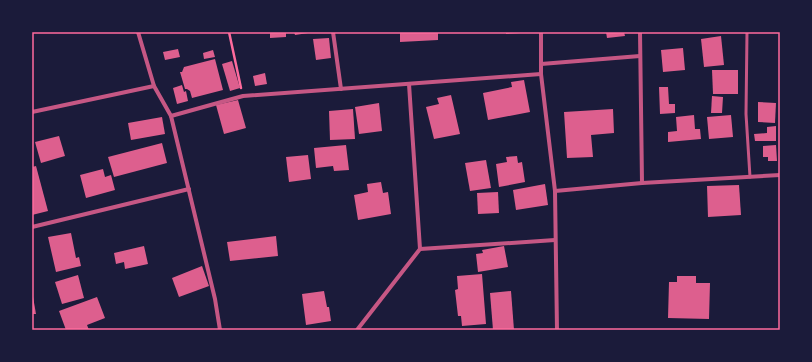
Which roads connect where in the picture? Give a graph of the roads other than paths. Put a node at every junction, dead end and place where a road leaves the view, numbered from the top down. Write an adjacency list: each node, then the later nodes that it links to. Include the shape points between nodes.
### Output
1 (138, 32): 10 (street)
2 (334, 32): 11 (street)
3 (541, 32): 7 (street)
4 (640, 32): 6 (street)
5 (747, 32): 15 (lane, via 746,114)
6 (640, 56): 7 (street); 16 (street)
7 (541, 64): 8 (street)
8 (541, 74): 9 (street); 18 (street)
9 (409, 84): 11 (street); 21 (street)
10 (154, 86): 12 (street); 13 (street)
11 (341, 89): 13 (street, via 243,96)
12 (32, 112)
13 (171, 116): 17 (street)
14 (780, 175): 15 (street)
15 (750, 177): 16 (street)
16 (642, 183): 18 (street)
17 (189, 189): 19 (street); 22 (street)
18 (555, 191): 20 (street)
19 (32, 227)
20 (555, 240): 21 (street); 24 (street)
21 (420, 249): 23 (street)
22 (220, 330)
23 (357, 330)
24 (557, 330)

